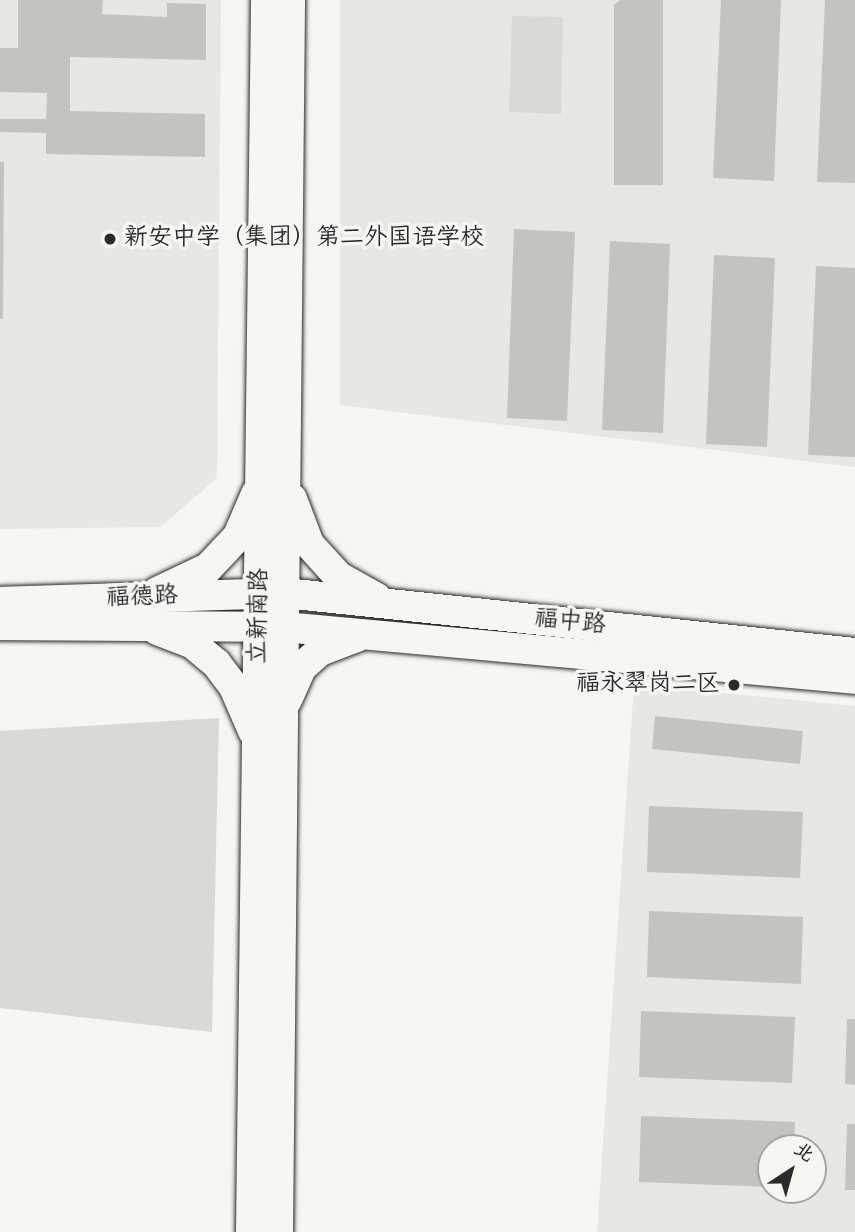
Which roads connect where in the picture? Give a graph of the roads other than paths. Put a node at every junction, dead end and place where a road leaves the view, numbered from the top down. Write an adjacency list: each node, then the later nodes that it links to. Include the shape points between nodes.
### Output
1 (266, 0): 3 (street, 立新南路)
2 (290, 0): 3 (street, 立新南路)
3 (274, 453): 4 (street, 立新南路); 6 (street, via 309,544 339,577 377,598); 7 (street, via 238,536 208,568)
4 (272, 593): 6 (street, 福中路); 7 (street, 福德路); 9 (street, 立新南路)
5 (0, 602): 7 (street, 福德路)
6 (425, 608): 11 (street, 福中路)
7 (133, 611): 8 (street, 福德路); 9 (street, 福德路); 14 (street, via 216,663 249,715)
8 (0, 625)
9 (272, 627): 10 (street, 福中路); 13 (street, 立新南路); 14 (street, 立新南路)
10 (368, 634): 12 (street, 福中路); 13 (street, via 331,645 302,667)
11 (855, 653)
12 (855, 678)
13 (284, 714): 16 (street, 立新南路)
14 (258, 754): 15 (street, 立新南路)
15 (251, 1232)
16 (278, 1232)

